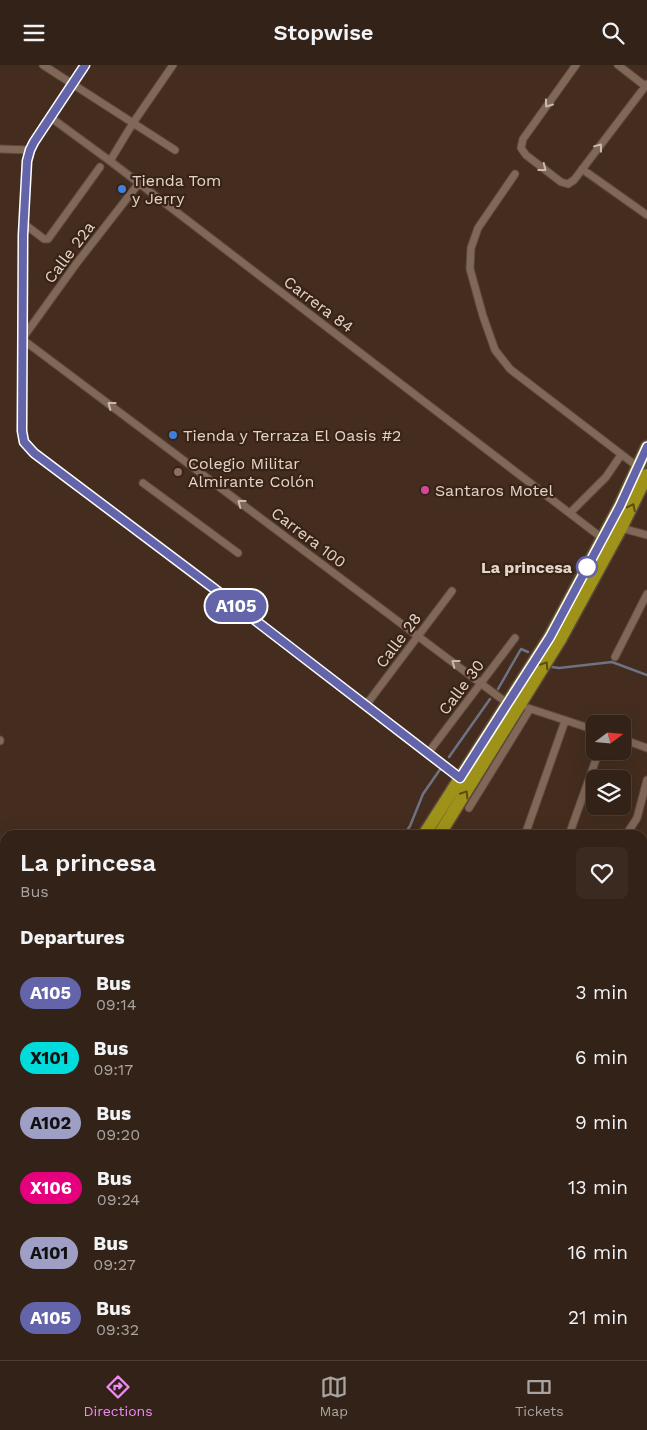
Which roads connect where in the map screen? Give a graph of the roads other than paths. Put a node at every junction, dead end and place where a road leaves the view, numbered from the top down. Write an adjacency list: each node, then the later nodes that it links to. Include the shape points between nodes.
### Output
1 (43, 65): 6 (street)
2 (86, 65): 6 (street)
3 (173, 65): 9 (street)
4 (576, 65): 15 (street, one-way to 15, via 523,139 520,148 561,182 568,184)
5 (618, 65): 7 (street)
6 (73, 84): 8 (street); 9 (street)
7 (646, 85): 15 (street, one-way to 7)
8 (50, 117): 11 (street); 13 (street, Carrera 84)
9 (133, 123): 12 (street); 13 (street)
10 (0, 149): 11 (street)
11 (30, 150): 19 (street)
12 (175, 150)
13 (110, 161): 17 (street, Carrera 84)
14 (100, 167): 19 (street, via 48,239)
15 (582, 169): 18 (street)
16 (515, 174): 22 (street, via 478,228 471,248 470,269 495,350 510,369)
17 (139, 183): 20 (street, Calle 22a); 25 (street, Carrera 84)
18 (647, 215)
19 (23, 223): 20 (street)
20 (22, 339): 32 (street, Carrera 100, one-way to 20); 36 (street, via 22,431 24,442 34,453)
21 (647, 447): 23 (highway)
22 (621, 455): 23 (street); 25 (street, via 606,477)
23 (643, 471): 26 (highway, one-way to 23); 28 (highway)
24 (143, 483): 29 (street)
25 (570, 513): 28 (street, Carrera 84)
26 (621, 528): 27 (street); 37 (highway, one-way to 26, via 562,639)
27 (647, 535)
28 (602, 538): 37 (highway, via 550,637)
29 (238, 553)
30 (452, 591): 32 (street, Calle 28)
31 (647, 594): 34 (street)
32 (418, 636): 35 (street, Carrera 100, one-way to 32); 36 (street, Calle 28)
33 (515, 638): 35 (street, Calle 30)
34 (615, 657)
35 (482, 683): 37 (street, Carrera 100); 42 (street, Calle 30)
36 (366, 705): 42 (street)
37 (519, 706): 38 (street, Carrera 100); 44 (highway); 46 (street); 48 (highway, one-way to 37)
38 (565, 721): 39 (street, Carrera 100); 49 (street)
39 (586, 727)
40 (631, 742): 41 (street)
41 (647, 747)
42 (428, 753): 44 (street)
43 (596, 760): 50 (street)
44 (460, 778): 47 (highway)
45 (647, 780): 51 (street, via 637,818)
46 (469, 808)
47 (427, 830)
48 (442, 830)
49 (527, 830)
50 (571, 830)
51 (629, 830)

